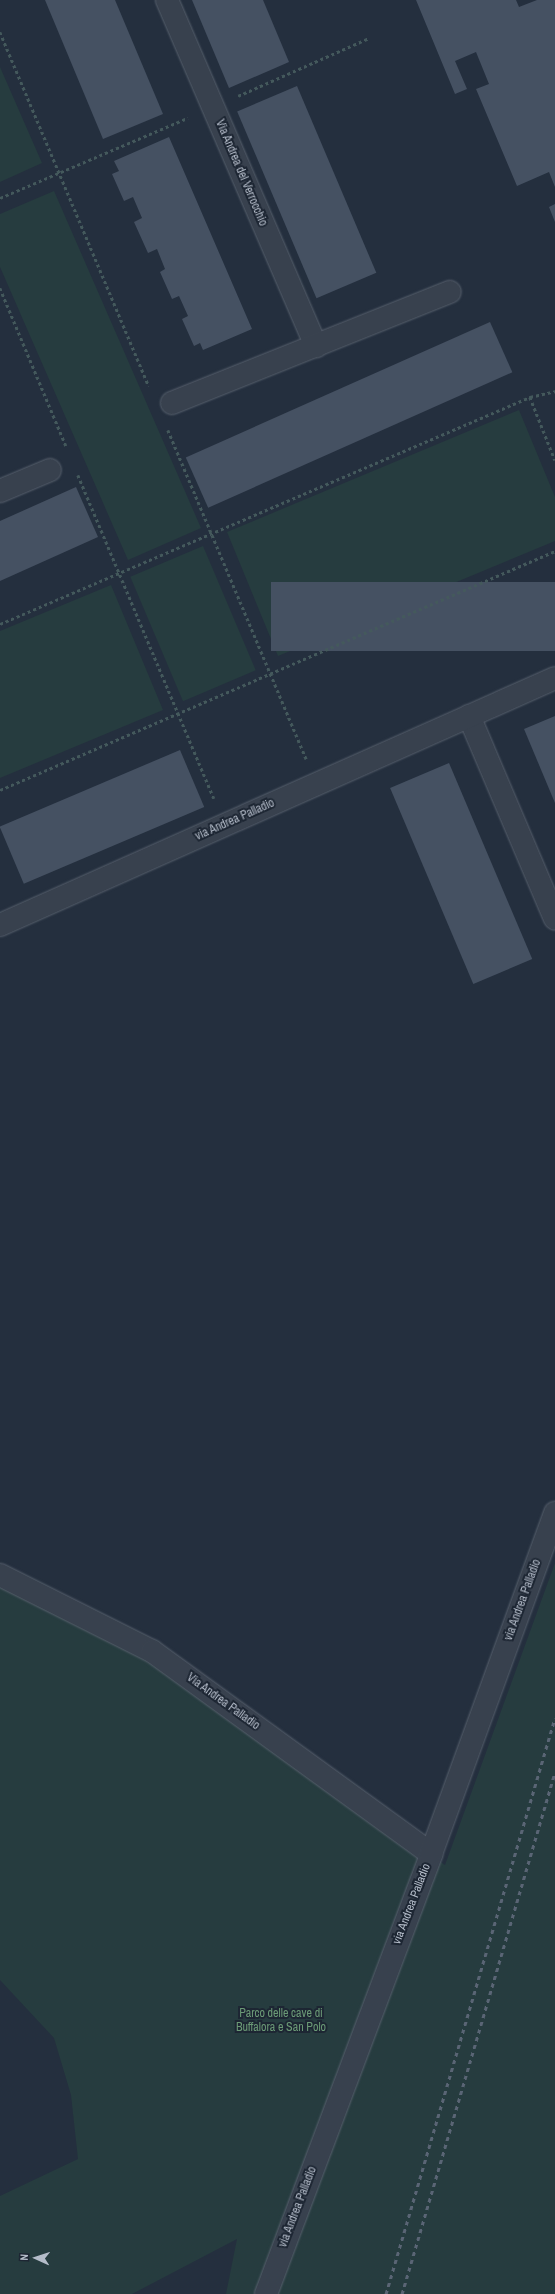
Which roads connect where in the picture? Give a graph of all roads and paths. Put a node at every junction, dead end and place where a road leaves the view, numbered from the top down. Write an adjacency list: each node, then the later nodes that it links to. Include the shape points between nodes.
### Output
1 (167, 0): 3 (street, Via Andrea del Verrocchio)
2 (369, 38): 3 (path)
3 (212, 107): 4 (path); 7 (street, Via Andrea del Verrocchio)
4 (0, 198)
5 (0, 288): 11 (path)
6 (450, 292): 7 (street)
7 (316, 346): 10 (street)
8 (555, 391): 9 (path)
9 (530, 397): 12 (path); 17 (path)
10 (172, 403)
11 (69, 452)
12 (555, 460)
13 (50, 470): 15 (street)
14 (78, 474): 17 (path)
15 (0, 491)
16 (555, 551): 20 (path)
17 (119, 573): 18 (path); 20 (path)
18 (0, 624)
19 (555, 678): 21 (street, via Andrea Palladio)
20 (178, 713): 22 (path); 23 (path)
21 (470, 716): 23 (street, via Andrea Palladio); 24 (street)
22 (0, 790)
23 (225, 825): 25 (street, via Andrea Palladio)
24 (555, 919)
25 (0, 925)
26 (555, 1513): 28 (street, via Andrea Palladio)
27 (0, 1575): 28 (street, Via Andrea Palladio, via 152,1651)
28 (431, 1854): 29 (street, via Andrea Palladio)
29 (266, 2294)

